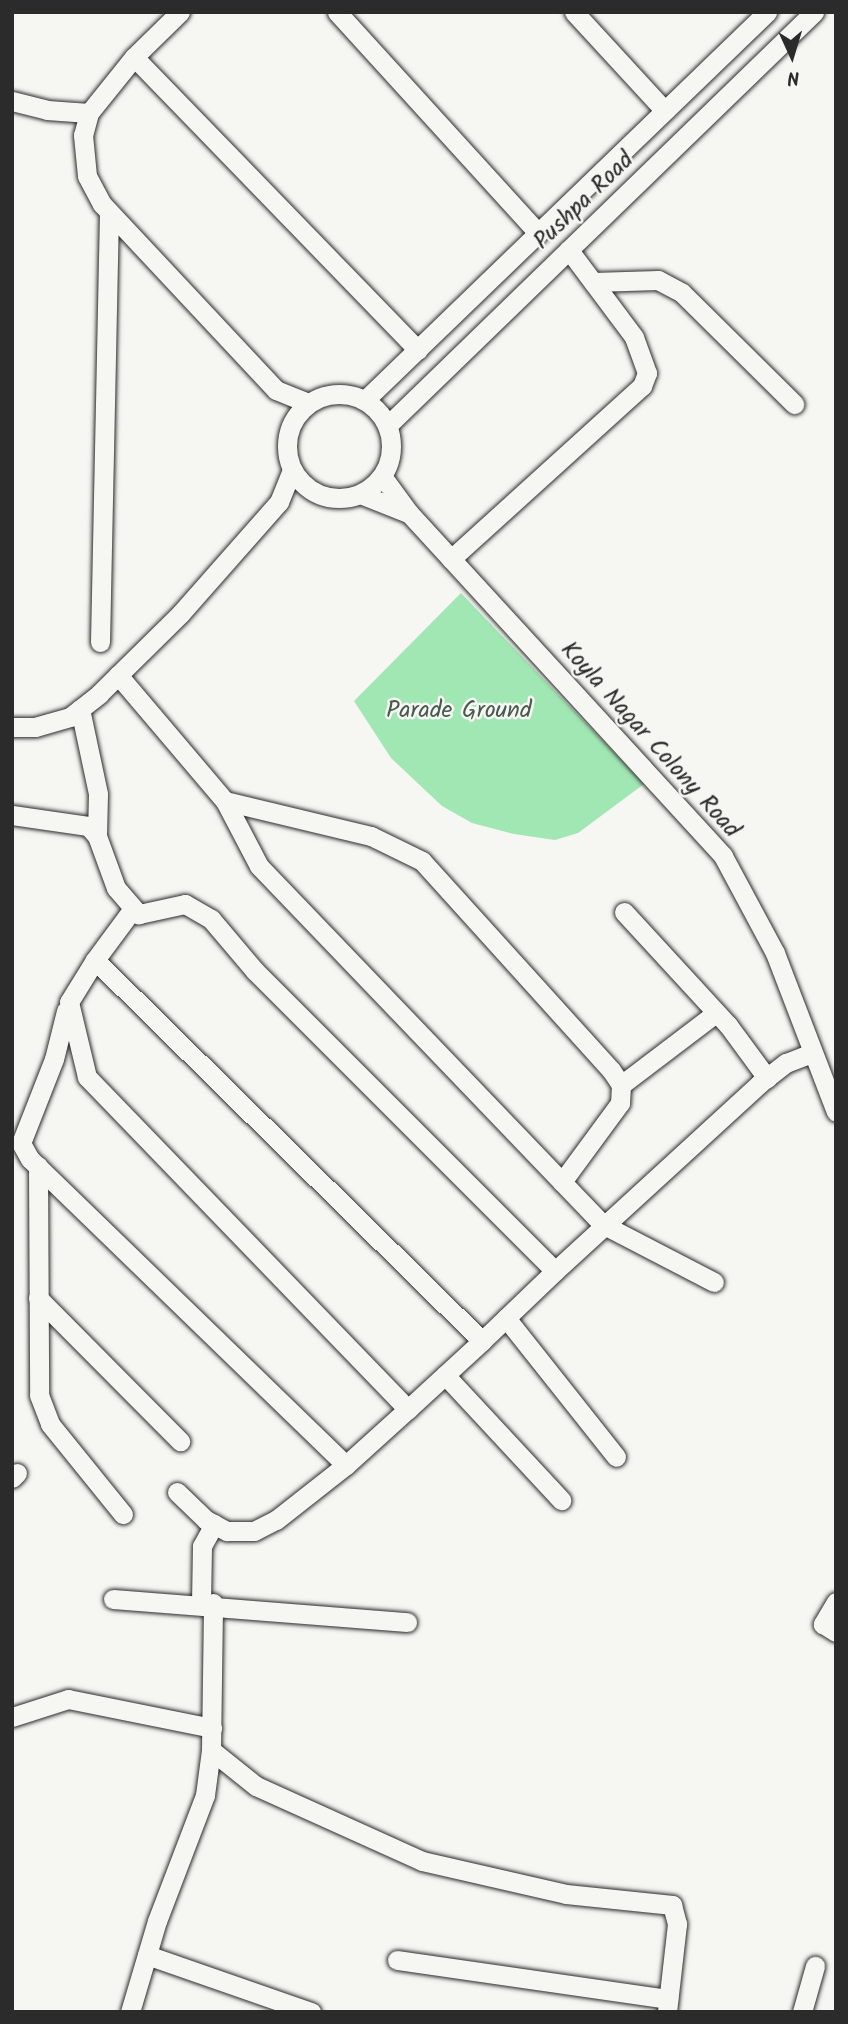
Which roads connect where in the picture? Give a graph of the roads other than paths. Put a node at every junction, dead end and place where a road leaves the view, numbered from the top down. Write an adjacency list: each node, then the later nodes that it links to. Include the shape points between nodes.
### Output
1 (180, 12): 6 (street)
2 (337, 12): 13 (street)
3 (573, 12): 9 (street)
4 (767, 12): 9 (street, Pushpa Road)
5 (814, 12): 14 (street, Pushpa Road)
6 (134, 57): 10 (street); 16 (street)
7 (12, 101): 8 (street)
8 (47, 110): 10 (street); 11 (street)
9 (665, 111): 13 (street, Pushpa Road)
10 (89, 113): 11 (street)
11 (83, 135): 12 (street, via 87,176)
12 (109, 212): 17 (street); 30 (street)
13 (538, 233): 16 (street, Pushpa Road)
14 (569, 250): 15 (street); 22 (street, Pushpa Road)
15 (593, 282): 20 (street, via 658,280 682,293); 29 (street, via 644,357 647,373 642,386)
16 (418, 349): 18 (street, Pushpa Road)
17 (276, 390): 19 (street); 21 (street)
18 (365, 400): 19 (street, via 336,393); 22 (street)
19 (308, 403): 21 (street)
20 (794, 404)
21 (290, 426): 23 (street, via 287,456)
22 (387, 426): 24 (street, via 391,443)
23 (292, 470): 25 (street); 27 (street)
24 (382, 476): 26 (street); 28 (street, Koyla Nagar Colony Road)
25 (317, 493): 26 (street, via 331,497); 27 (street)
26 (360, 494): 28 (street)
27 (279, 502): 31 (street, via 181,613)
28 (409, 513): 29 (street, Koyla Nagar Colony Road)
29 (451, 559): 42 (street, Koyla Nagar Colony Road, via 723,856 775,953)
30 (100, 642)
31 (118, 675): 32 (street); 34 (street)
32 (80, 709): 33 (street, via 35,727); 36 (street, via 98,794)
33 (12, 727)
34 (225, 801): 46 (street, via 371,836 422,861); 49 (street, via 259,866)
35 (12, 815): 36 (street, via 77,821)
36 (97, 836): 37 (street, via 116,888)
37 (132, 910): 39 (street); 51 (street, via 149,915 185,904 211,919 264,980)
38 (624, 912): 41 (street)
39 (95, 960): 40 (street); 55 (street)
40 (69, 1002): 43 (street); 44 (street)
41 (716, 1013): 45 (street); 46 (street)
42 (812, 1053): 45 (street); 47 (street, Koyla Nagar Colony Road)
43 (54, 1059): 44 (street); 48 (street, via 21,1143)
44 (87, 1077): 57 (street)
45 (767, 1078): 50 (street)
46 (621, 1085): 49 (street, via 620,1103 611,1121)
47 (836, 1112)
48 (38, 1166): 53 (street); 60 (street)
49 (562, 1182): 50 (street)
50 (603, 1224): 51 (street); 52 (street)
51 (555, 1271): 54 (street)
52 (714, 1282)
53 (38, 1298): 58 (street); 63 (street, via 43,1410)
54 (506, 1318): 55 (street); 59 (street)
55 (482, 1341): 56 (street)
56 (445, 1375): 57 (street); 62 (street)
57 (408, 1409): 60 (street)
58 (180, 1441)
59 (616, 1457)
60 (345, 1465): 64 (street, via 276,1520 254,1531 227,1531)
61 (177, 1492): 64 (street)
62 (561, 1500)
63 (123, 1514)
64 (214, 1524): 67 (street, via 202,1546)
65 (113, 1599): 67 (street)
66 (836, 1601): 69 (street, via 823,1624)
67 (207, 1603): 68 (street); 71 (street)
68 (407, 1622)
69 (836, 1632)
70 (12, 1717): 71 (street, via 68,1699)
71 (212, 1728): 72 (street)
72 (211, 1750): 73 (street, via 205,1795); 76 (street, via 256,1786 422,1861 565,1894 672,1905 677,1924)
73 (147, 1955): 77 (street); 78 (street)
74 (397, 1960): 76 (street)
75 (815, 1966): 79 (street)
76 (668, 2005)
77 (130, 2012)
78 (311, 2012)
79 (802, 2012)

